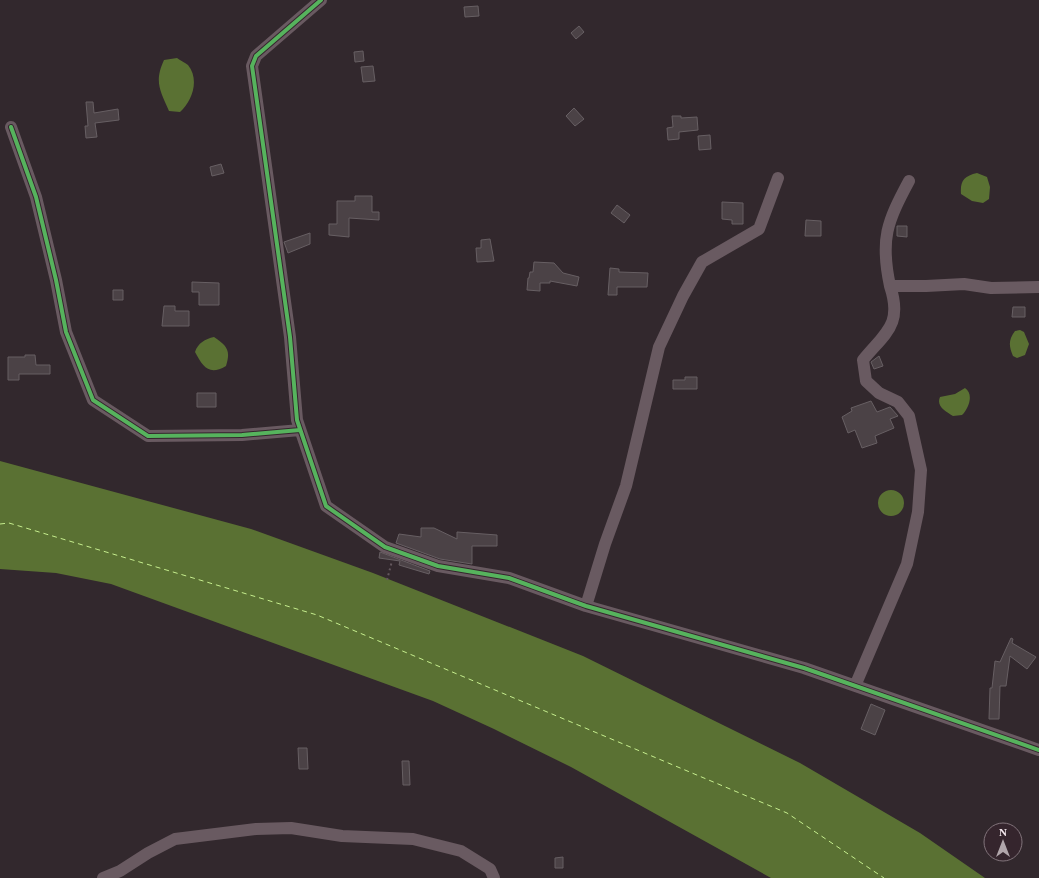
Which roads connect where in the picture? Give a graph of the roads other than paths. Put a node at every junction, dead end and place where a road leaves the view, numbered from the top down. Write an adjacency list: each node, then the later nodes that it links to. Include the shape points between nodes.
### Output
1 (322, 0): 7 (street, via 256,56 252,66 290,337)
2 (11, 127): 7 (street, via 36,197 66,332 93,400 148,436 242,435)
3 (778, 178): 8 (street, via 759,229 702,262 660,347 626,486 604,544)
4 (909, 181): 5 (street, via 894,208 885,238)
5 (890, 286): 6 (street, via 964,284 991,288); 9 (street, via 896,311 888,333 863,360 866,381 878,393 898,402 909,416 921,470 918,505 907,564)
6 (1039, 287)
7 (300, 430): 8 (street, via 326,506 375,541 438,566 509,578)
8 (586, 606): 9 (street, via 804,668)
9 (855, 686): 10 (street)
10 (1039, 750)
11 (103, 878): 12 (street, via 175,839 256,829 291,828 342,836 413,839 461,851 490,869)
12 (494, 878)

